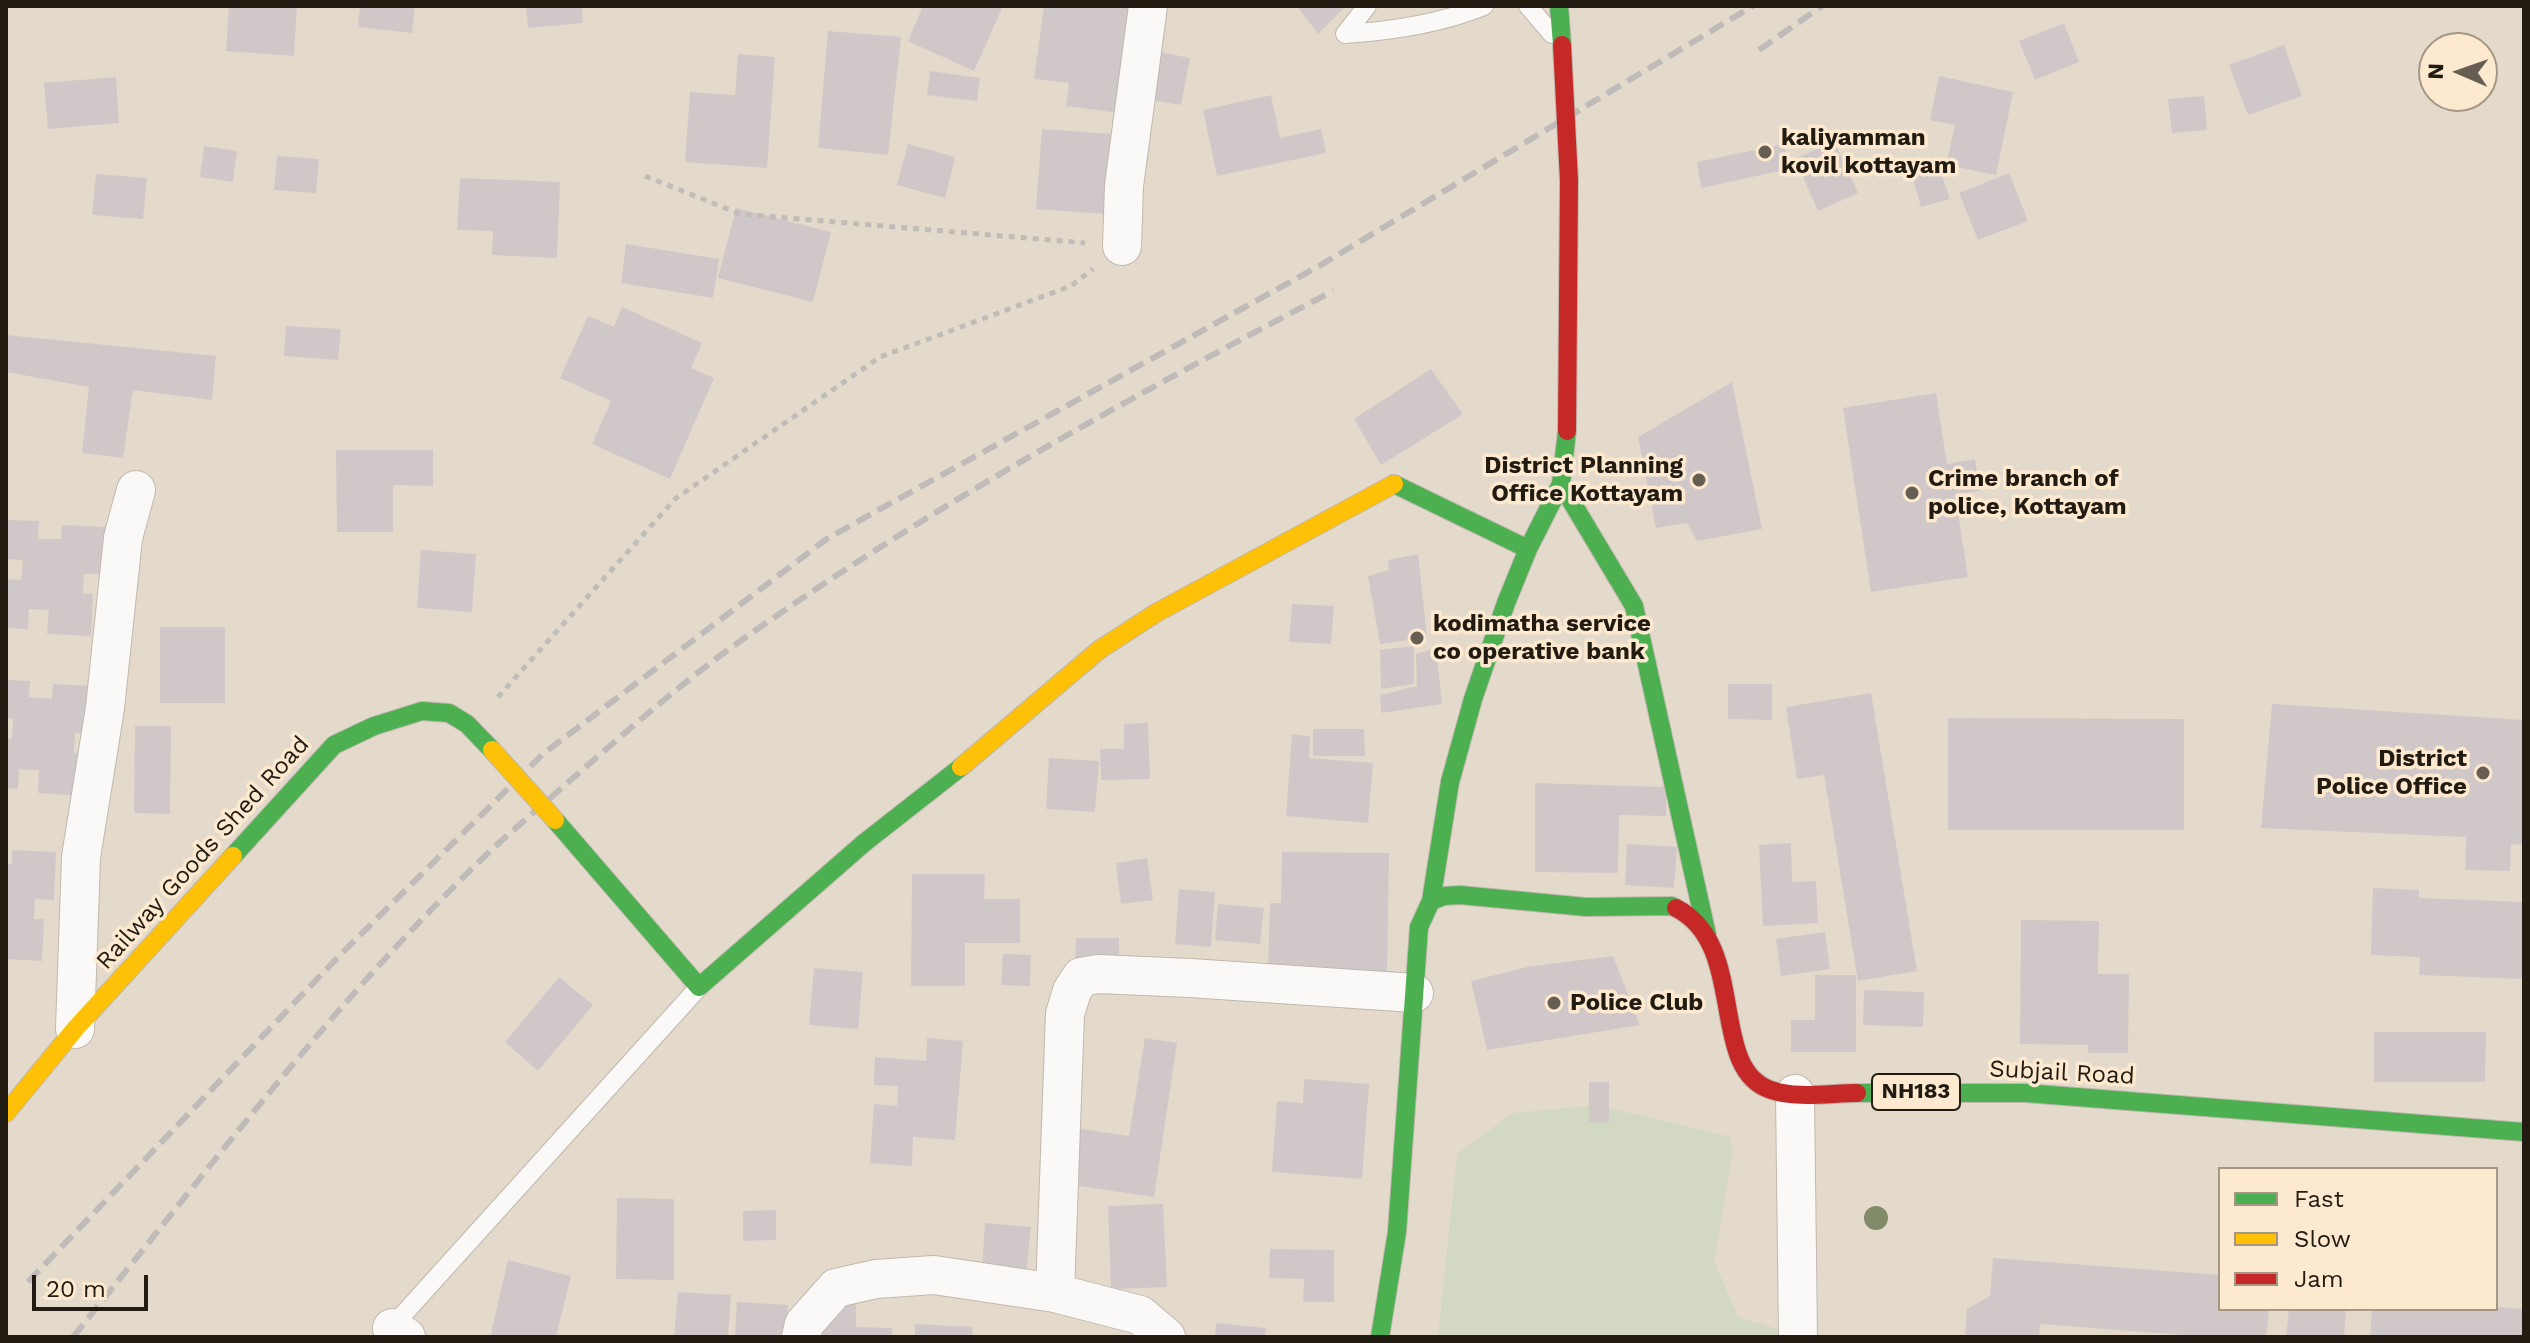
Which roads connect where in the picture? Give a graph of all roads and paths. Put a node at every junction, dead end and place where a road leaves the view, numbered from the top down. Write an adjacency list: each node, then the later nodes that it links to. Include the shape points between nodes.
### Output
1 (1148, 6): 8 (street, via 1124,186)
2 (1367, 6): 3 (lane, via 1345,34 1391,31)
3 (1484, 6)
4 (1528, 6): 6 (lane)
5 (1559, 6): 6 (main road)
6 (1562, 45): 9 (main road, bridge, via 1569,180 1567,431)
7 (645, 176): 8 (path, via 740,214)
8 (1122, 246): 12 (path, via 1071,286 880,357 675,499)
9 (1561, 484): 11 (main road); 14 (main road, via 1634,606)
10 (136, 490): 17 (street, via 123,538 105,708 81,857)
11 (1528, 549): 13 (main road, via 1473,699 1450,782); 15 (main road, via 1394,484 1156,613 1099,650)
12 (471, 728): 15 (main road, Railway Goods Shed Road, bridge); 17 (main road, Railway Goods Shed Road, via 448,712 422,712 371,725 334,745)
13 (1431, 901): 14 (main road, Subjail Road / NH183, via 1460,895 1586,907 1672,906 1692,916); 16 (main road, via 1419,927)
14 (1707, 935): 18 (main road, Subjail Road / NH183, via 1724,980 1738,1056 1752,1080)
15 (699, 987): 22 (lane)
16 (1414, 993): 21 (street, via 1175,977 1081,977 1065,1014); 25 (main road, via 1397,1232)
17 (75, 1029): 19 (main road, Railway Goods Shed Road)
18 (1795, 1094): 20 (main road, Subjail Road / NH183, via 2025,1093); 26 (street)
19 (10, 1100)
20 (2524, 1132)
21 (1055, 1293): 23 (street, via 934,1275 876,1279 836,1288 804,1324); 24 (street, via 1140,1315)
22 (394, 1334)
23 (801, 1337)
24 (1166, 1337)
25 (1380, 1337)
26 (1798, 1337)

